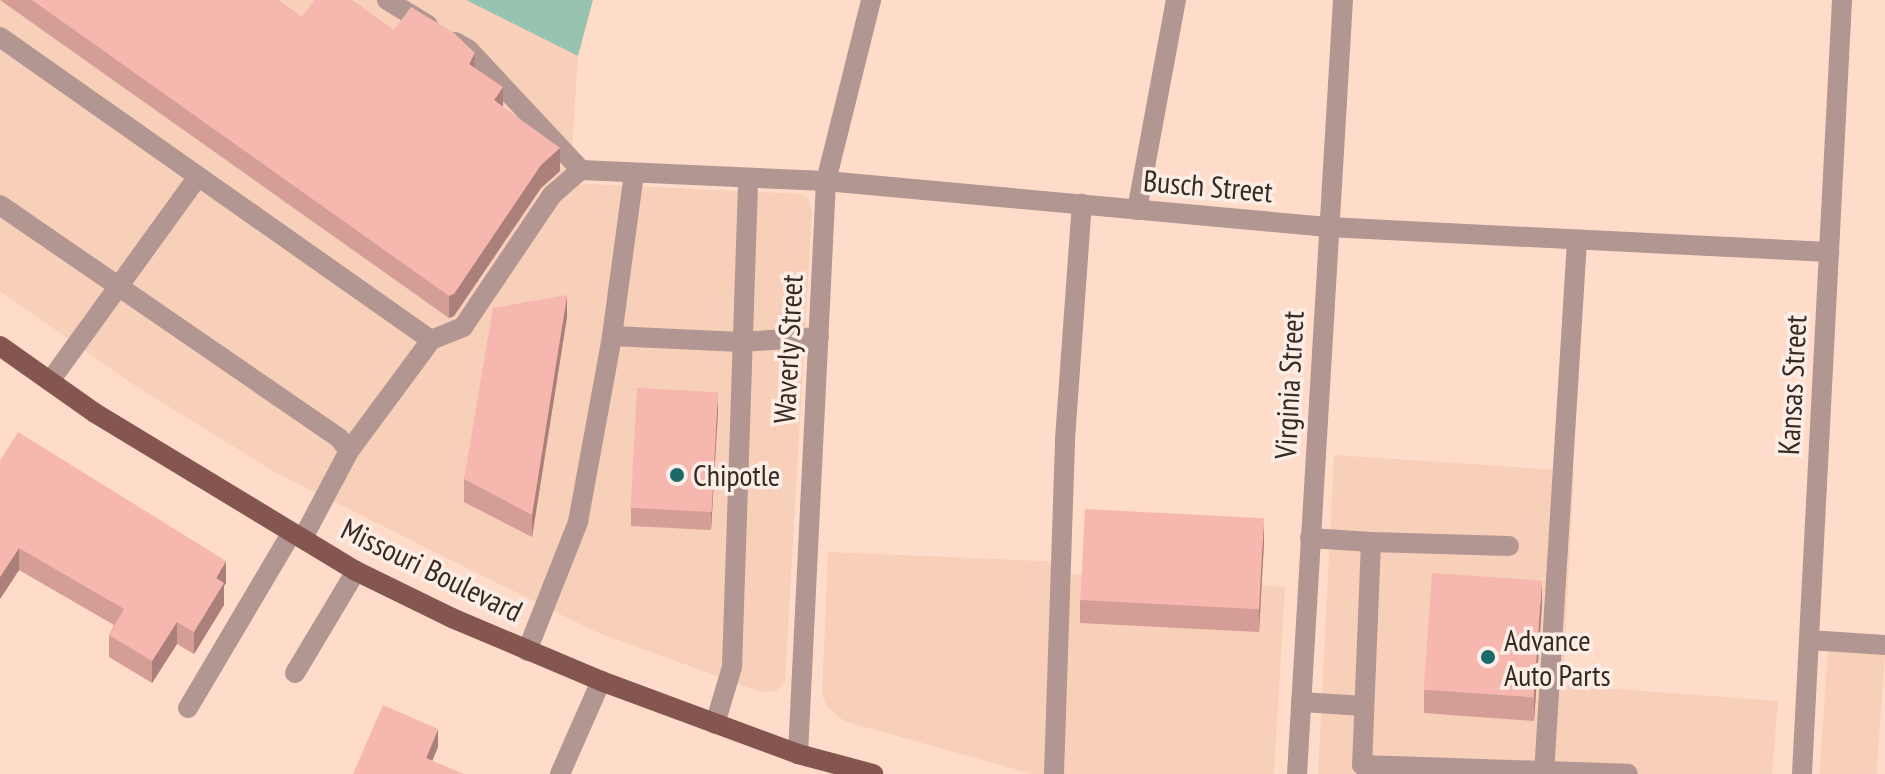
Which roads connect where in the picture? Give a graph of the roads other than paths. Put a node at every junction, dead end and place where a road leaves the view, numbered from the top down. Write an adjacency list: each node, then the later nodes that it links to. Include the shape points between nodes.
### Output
1 (387, 0): 7 (street, via 469,50)
2 (871, 0): 11 (street, Waverly Street)
3 (1176, 0): 14 (street)
4 (1343, 0): 15 (street, Virginia Street)
5 (1842, 0): 17 (street, Kansas Street)
6 (0, 37): 9 (street)
7 (581, 170): 8 (street, Busch Street); 21 (street, via 552,195 463,327)
8 (634, 173): 10 (street, Busch Street); 19 (street)
9 (197, 178): 18 (street); 21 (street)
10 (748, 178): 11 (street, Busch Street); 22 (street)
11 (826, 181): 12 (street, Busch Street); 20 (street, Waverly Street)
12 (1082, 204): 14 (street, Busch Street); 44 (street, via 1065,439)
13 (0, 205): 18 (street)
14 (1137, 210): 15 (street, Busch Street)
15 (1328, 227): 16 (street, Busch Street); 27 (street, Virginia Street)
16 (1577, 240): 17 (street, Busch Street); 41 (street)
17 (1829, 252): 31 (street, Kansas Street)
18 (119, 286): 24 (street); 25 (street, via 328,428)
19 (612, 336): 22 (street); 33 (street, via 578,522)
20 (819, 337): 22 (street); 40 (street, Waverly Street)
21 (431, 340): 25 (street)
22 (741, 342): 39 (street, via 732,667)
23 (0, 346): 24 (main road, Missouri Boulevard)
24 (50, 381): 26 (main road, Missouri Boulevard)
25 (349, 451): 26 (street)
26 (298, 535): 30 (main road, Missouri Boulevard); 38 (street)
27 (1310, 538): 28 (street); 36 (street, Virginia Street)
28 (1371, 542): 29 (street); 37 (street)
29 (1509, 546)
30 (356, 571): 33 (main road, Missouri Boulevard); 34 (street)
31 (1809, 640): 32 (street); 48 (street, Kansas Street)
32 (1885, 645)
33 (527, 651): 35 (main road, Missouri Boulevard)
34 (295, 673)
35 (601, 681): 39 (main road, Missouri Boulevard); 42 (street)
36 (1301, 702): 37 (street); 45 (street, Virginia Street)
37 (1364, 706): 41 (street, via 1362,765)
38 (188, 708)
39 (715, 724): 40 (main road, Missouri Boulevard)
40 (798, 754): 43 (main road, Missouri Boulevard)
41 (1544, 773): 46 (street)
42 (560, 774)
43 (873, 774)
44 (1054, 774)
45 (1297, 774)
46 (1598, 774): 47 (street)
47 (1628, 774)
48 (1802, 774)

